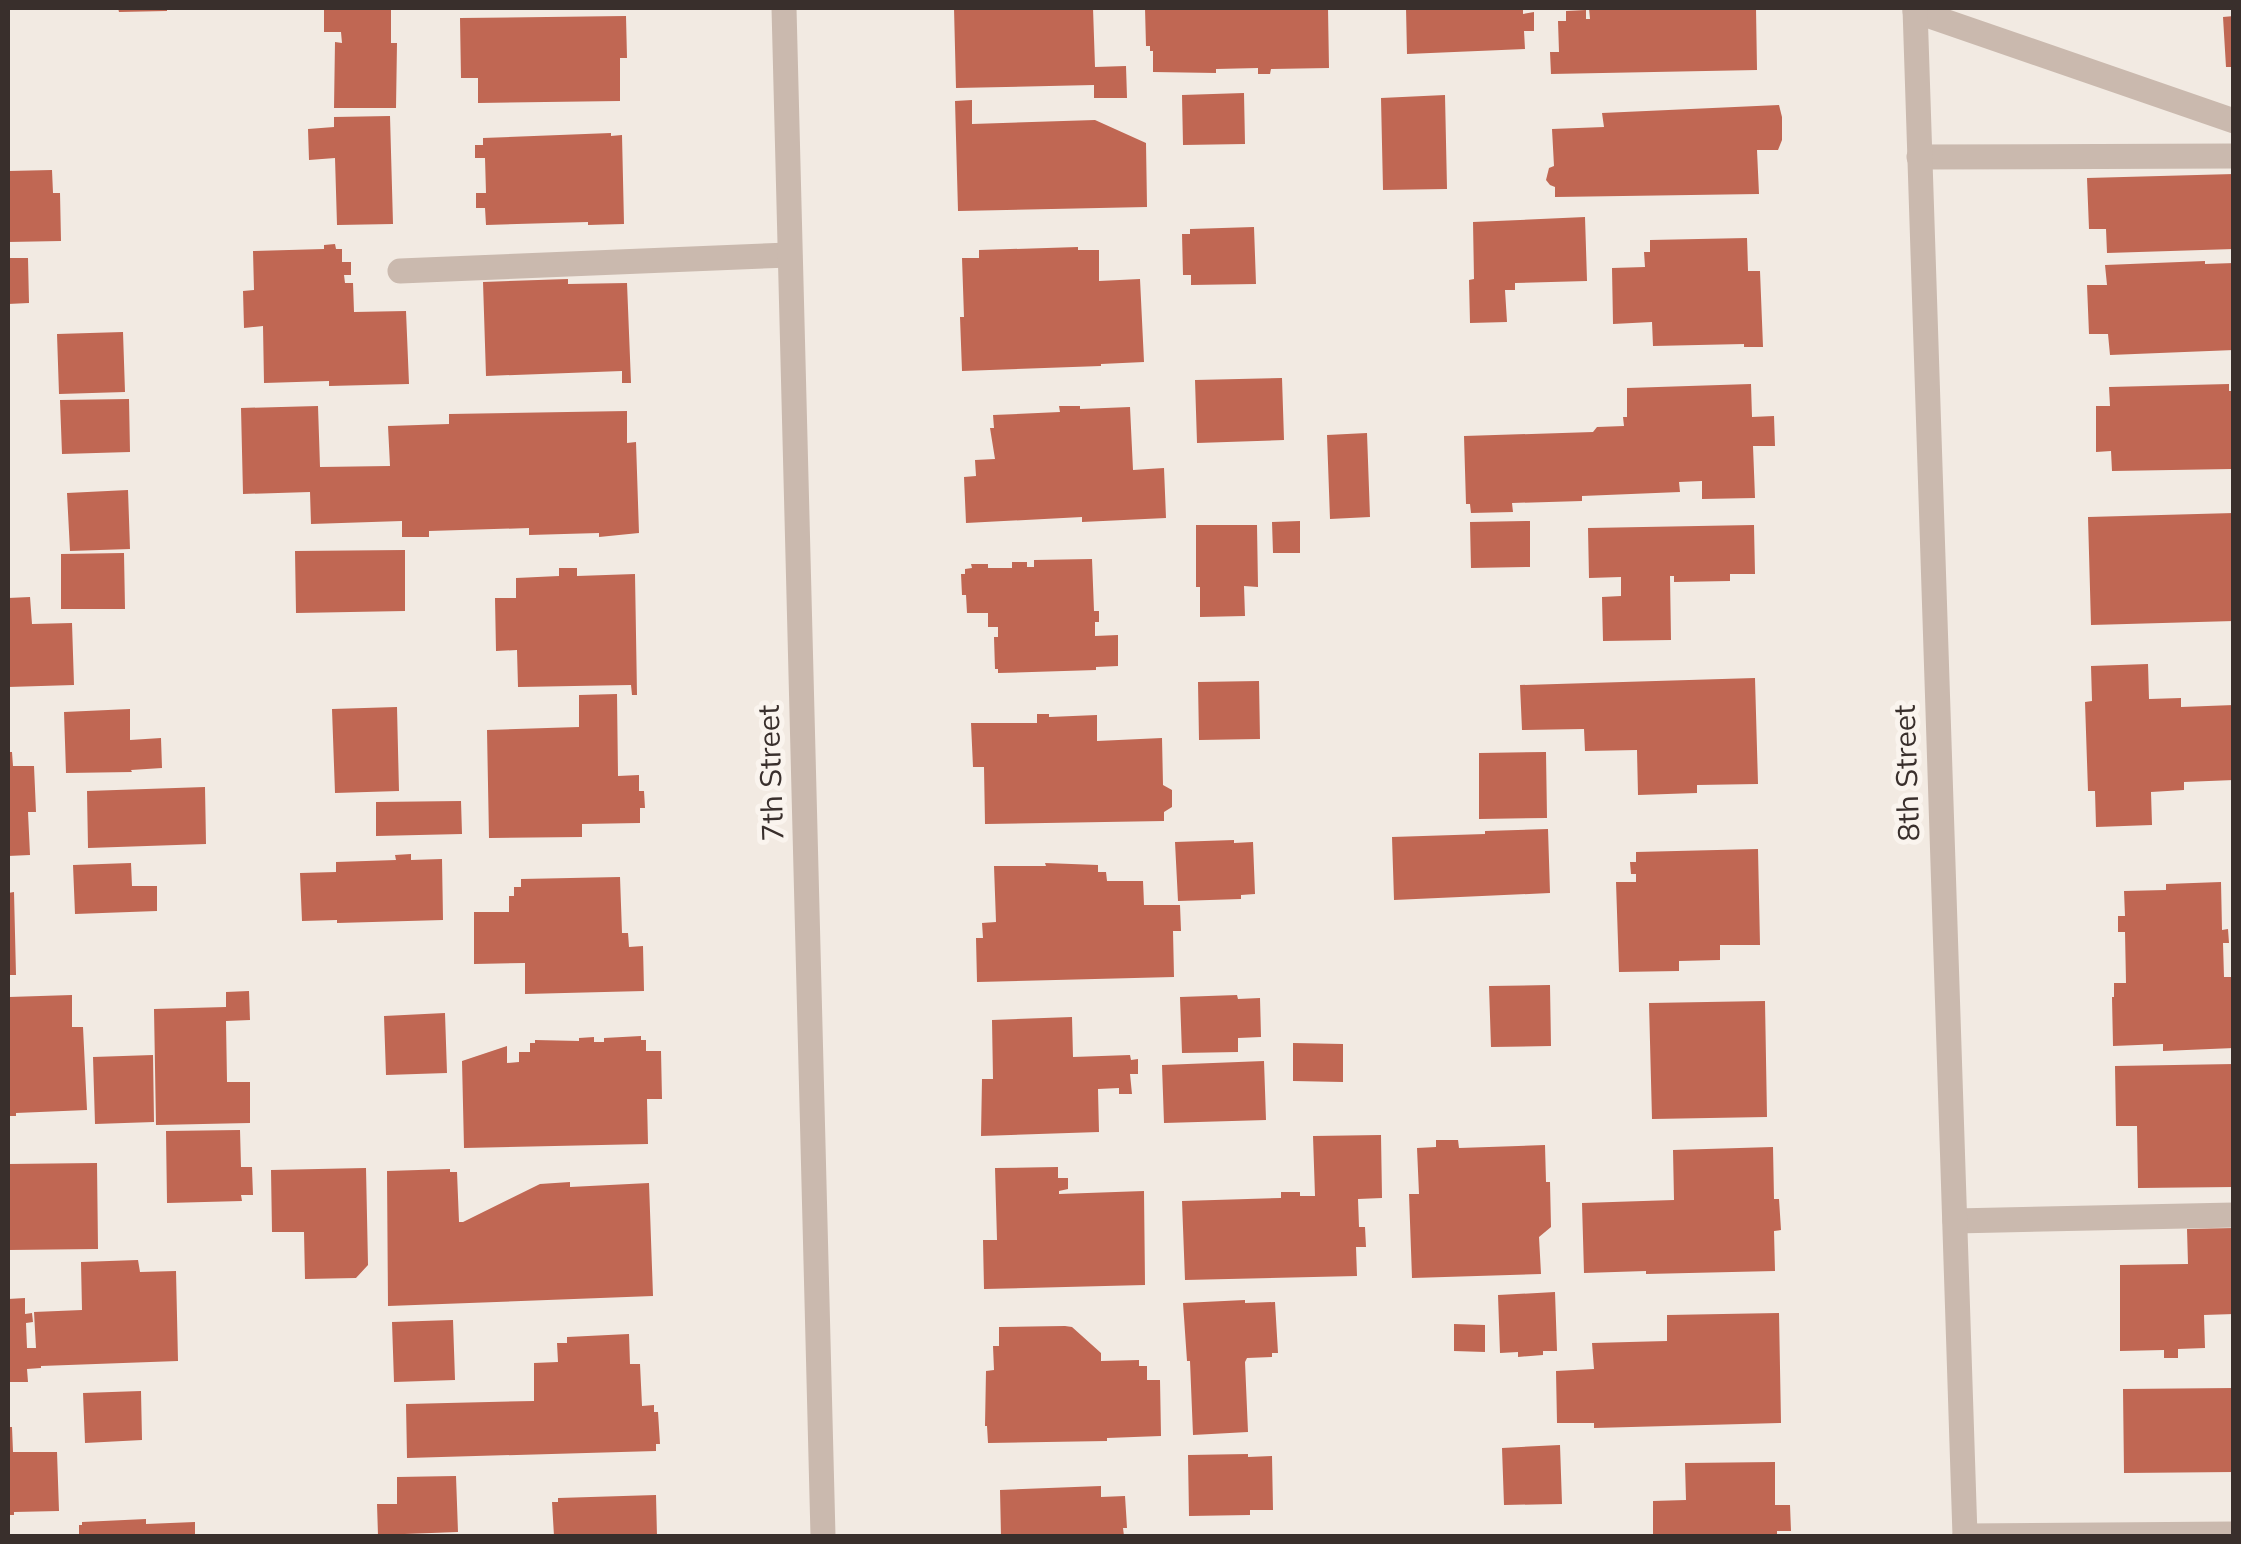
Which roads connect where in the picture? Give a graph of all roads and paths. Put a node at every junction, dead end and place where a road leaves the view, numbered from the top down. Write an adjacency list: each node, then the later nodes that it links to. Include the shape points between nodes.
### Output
1 (784, 8): 6 (street, 7th Street)
2 (1915, 9): 3 (street); 5 (street, 8th Street)
3 (2234, 121)
4 (2234, 156): 5 (street)
5 (1919, 158): 9 (street, 8th Street)
6 (790, 256): 7 (street); 11 (street, 7th Street)
7 (400, 271)
8 (2234, 1215): 9 (street)
9 (1954, 1221): 12 (street, 8th Street)
10 (2234, 1534): 12 (street)
11 (823, 1536)
12 (1965, 1536)

